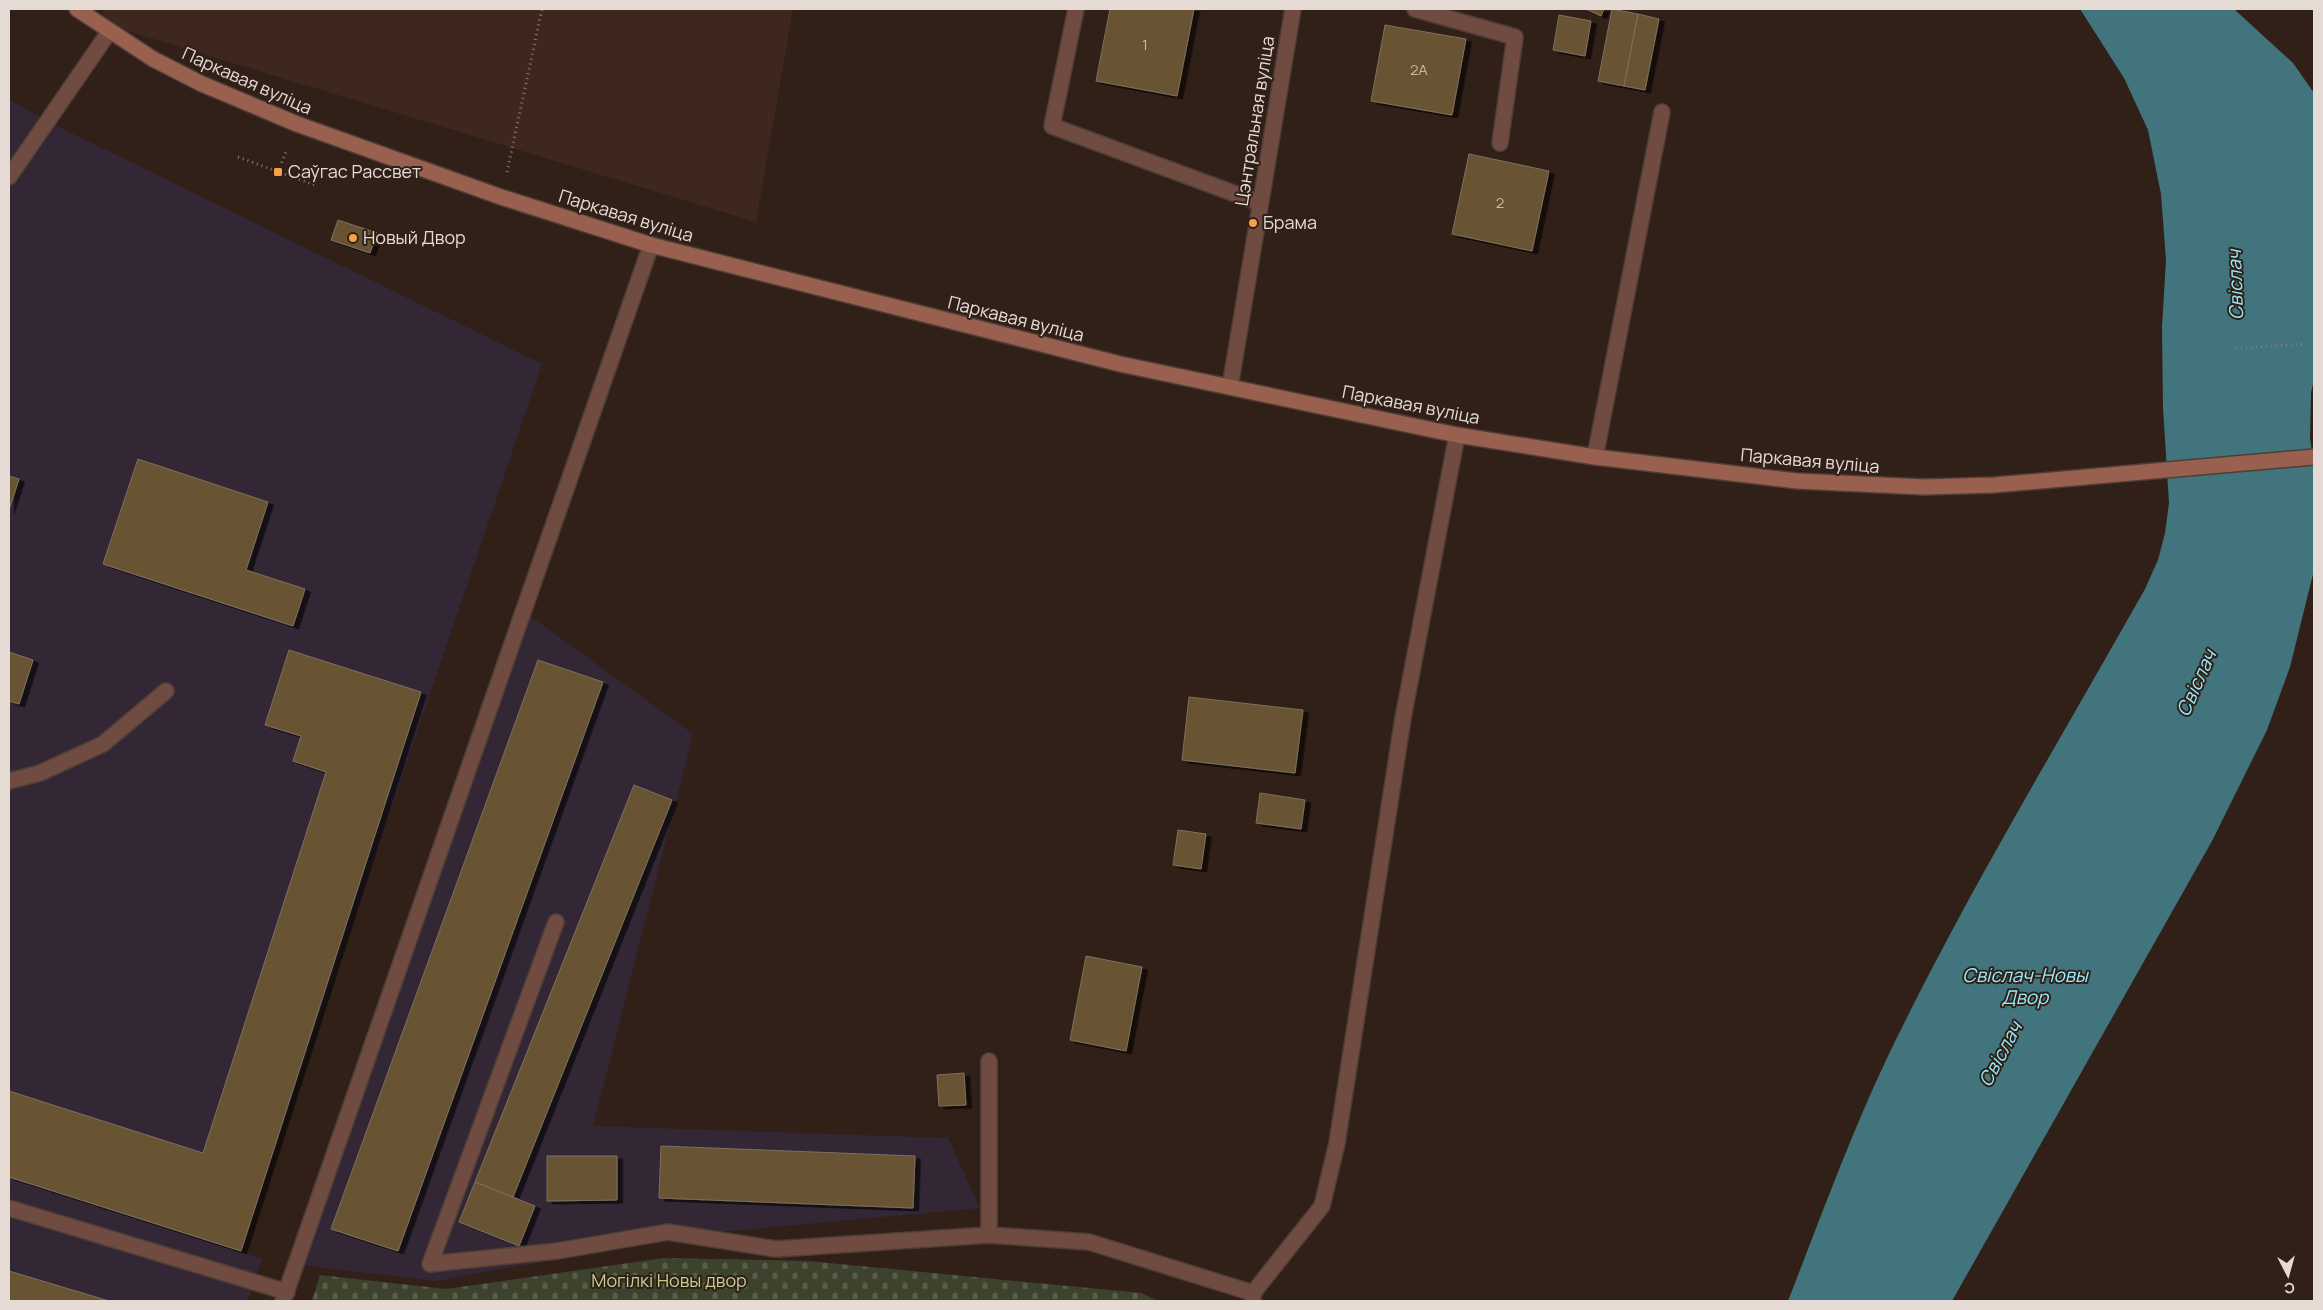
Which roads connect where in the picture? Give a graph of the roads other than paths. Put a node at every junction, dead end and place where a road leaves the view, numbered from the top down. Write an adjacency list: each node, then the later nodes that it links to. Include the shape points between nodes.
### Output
1 (77, 9): 5 (main road, Паркавая вуліца)
2 (1076, 9): 9 (street, via 1052,126)
3 (1293, 9): 9 (street, Цэнтральная вуліца)
4 (1415, 9): 7 (street, via 1515,37)
5 (109, 32): 8 (street); 10 (main road, Паркавая вуліца, via 210,88 297,124 502,197)
6 (1662, 112): 13 (street)
7 (1500, 143)
8 (9, 177)
9 (1260, 203): 11 (street, Цэнтральная вуліца)
10 (651, 245): 11 (main road, Паркавая вуліца, via 1120,364); 21 (street)
11 (1230, 387): 12 (main road, Паркавая вуліца)
12 (1457, 435): 13 (main road, Паркавая вуліца); 22 (street, via 1403,718 1337,1143 1322,1206)
13 (1596, 457): 14 (main road, Паркавая вуліца, via 1797,481 1924,487 1994,485)
14 (2314, 457)
15 (166, 691): 16 (street, via 103,744 40,773)
16 (9, 782)
17 (556, 922): 20 (street, via 430,1264 557,1251 668,1232 776,1249)
18 (989, 1061): 20 (street)
19 (9, 1208): 21 (street)
20 (989, 1235): 22 (street, via 1089,1242)
21 (285, 1296)
22 (1253, 1297)

